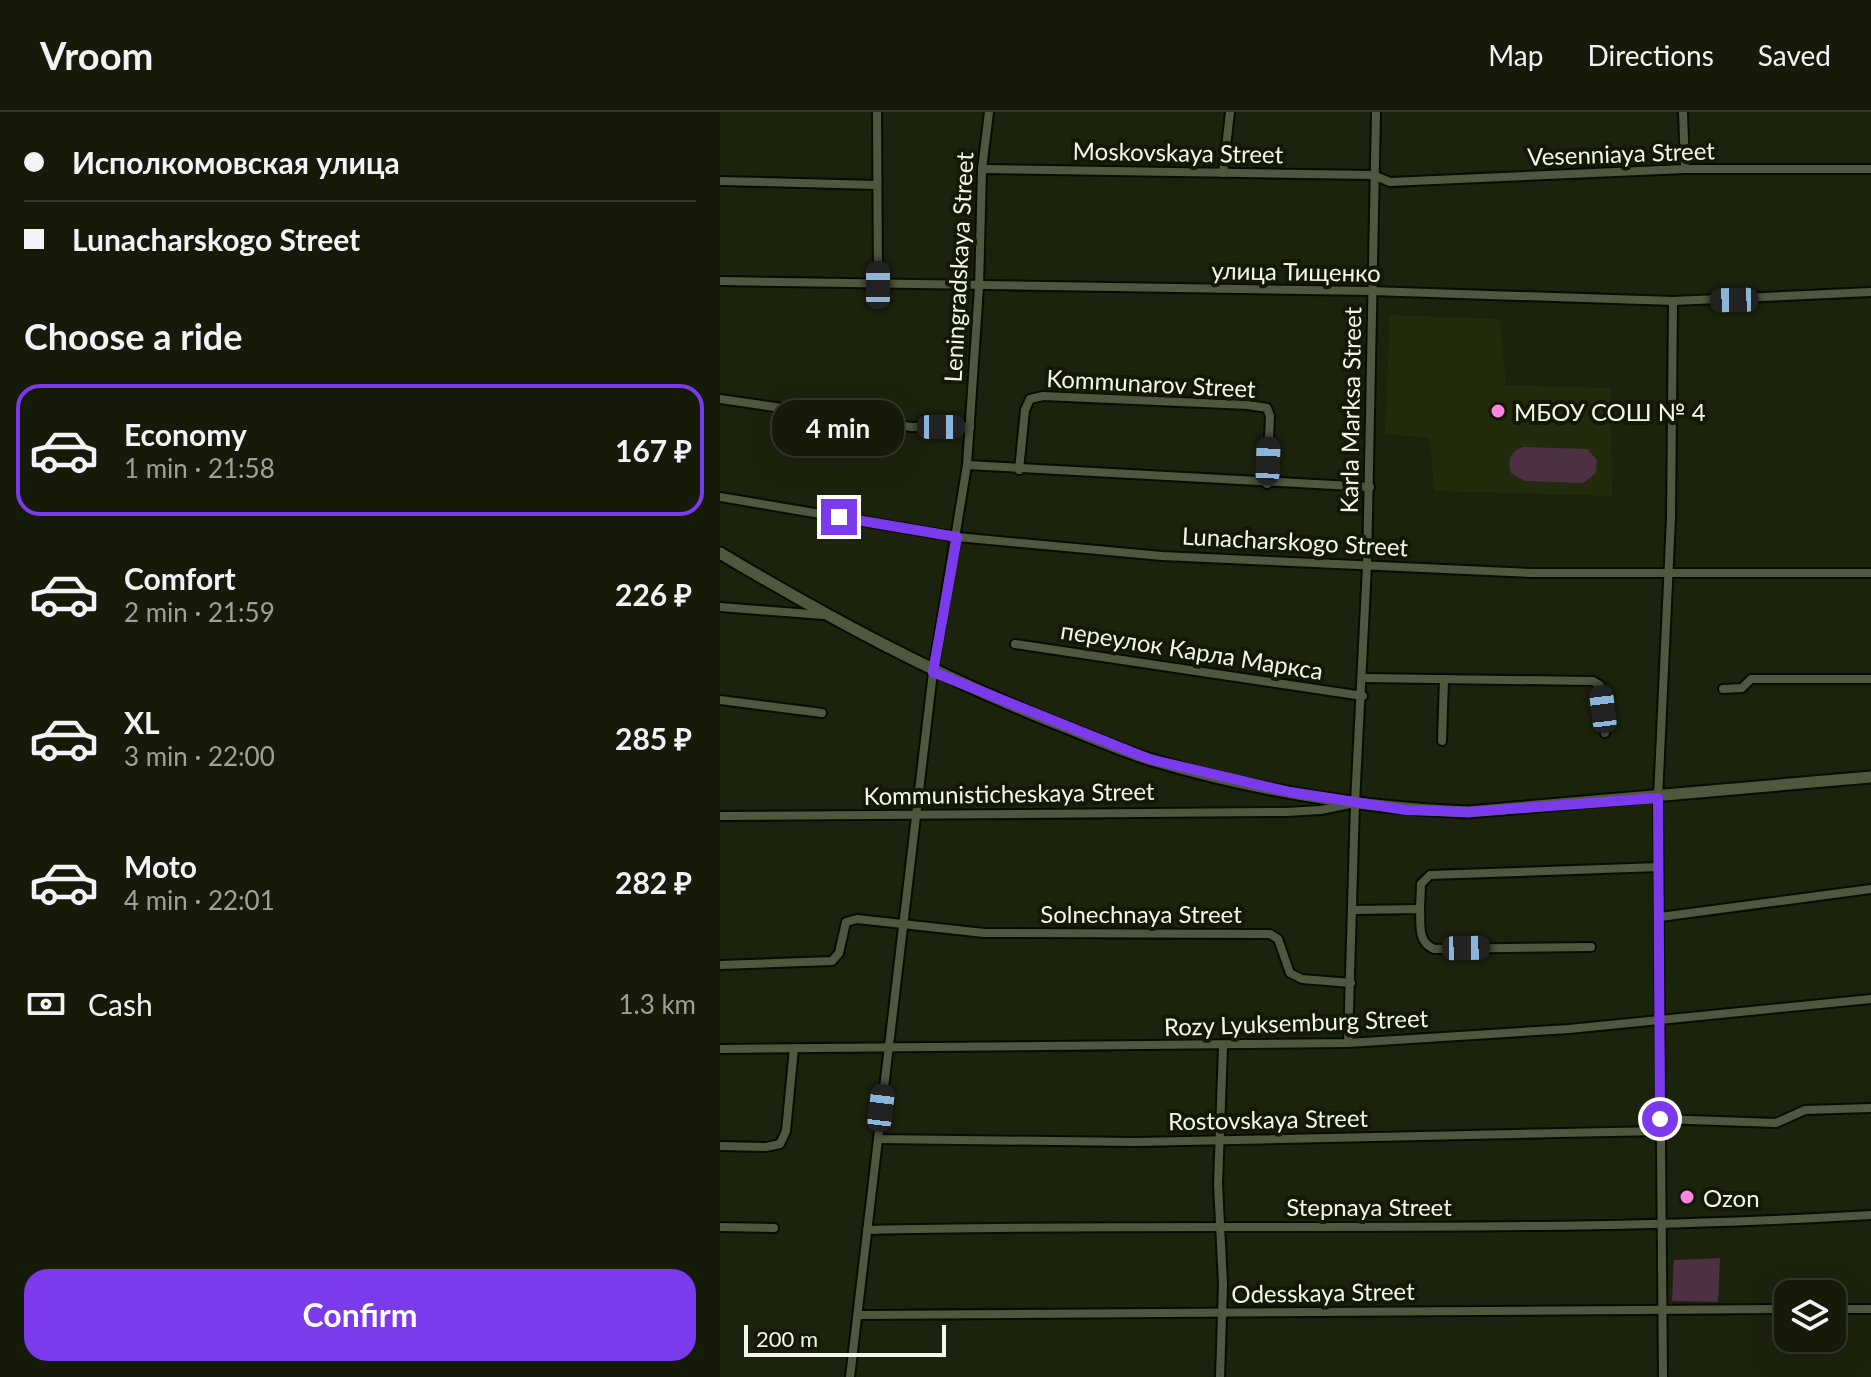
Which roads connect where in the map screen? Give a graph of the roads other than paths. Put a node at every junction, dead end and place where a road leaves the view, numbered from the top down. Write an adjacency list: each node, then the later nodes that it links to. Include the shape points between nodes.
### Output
1 (877, 112): 12 (street)
2 (989, 112): 6 (street, Leningradskaya Street)
3 (1230, 112): 9 (street)
4 (1376, 112): 10 (street, Karla Marksa Street)
5 (1683, 112): 7 (street)
6 (982, 169): 9 (street, Moskovskaya Street); 15 (street, Leningradskaya Street)
7 (1685, 169): 8 (street, Vesenniaya Street); 10 (street, Vesenniaya Street, via 1390,182)
8 (1871, 169)
9 (1223, 173): 10 (street, Moskovskaya Street)
10 (1373, 175): 16 (street, Karla Marksa Street)
11 (720, 181): 12 (street)
12 (877, 185): 14 (street)
13 (720, 281): 14 (street, улица Тищенко)
14 (878, 285): 15 (street, улица Тищенко)
15 (979, 287): 16 (street, улица Тищенко); 20 (street, Leningradskaya Street)
16 (1371, 291): 18 (street, улица Тищенко); 24 (street, Karla Marksa Street)
17 (1871, 292): 18 (street, улица Тищенко)
18 (1673, 301): 29 (street)
19 (720, 399): 20 (street, via 912,427)
20 (970, 427): 21 (street, Leningradskaya Street)
21 (967, 465): 22 (street); 26 (street, Leningradskaya Street)
22 (1019, 470): 23 (street); 23 (street, Kommunarov Street, via 1030,399 1248,405 1267,408 1270,416)
23 (1267, 484): 24 (street)
24 (1370, 487): 28 (street, Karla Marksa Street)
25 (720, 497): 26 (street, Lunacharskogo Street)
26 (957, 537): 28 (street, Lunacharskogo Street, via 1162,556); 34 (street, Leningradskaya Street)
27 (720, 553): 32 (main road)
28 (1367, 566): 29 (street, Lunacharskogo Street); 35 (street, Karla Marksa Street)
29 (1667, 573): 30 (street, Lunacharskogo Street); 45 (street)
30 (1871, 573)
31 (720, 607): 32 (street)
32 (823, 615): 34 (main road)
33 (1015, 644): 39 (street, переулок Карла Маркса)
34 (933, 672): 46 (main road, via 1149,759); 48 (street, Leningradskaya Street)
35 (1363, 678): 36 (street); 39 (street, Karla Marksa Street)
36 (1444, 679): 42 (street, via 1593,681 1600,685); 43 (street)
37 (1871, 679): 38 (street, via 1751,679 1742,688)
38 (1723, 689)
39 (1363, 696): 46 (street, Karla Marksa Street)
40 (720, 700): 41 (street)
41 (822, 713)
42 (1605, 733)
43 (1442, 741)
44 (1871, 777): 45 (main road, Kommunisticheskaya Street)
45 (1658, 798): 46 (main road, Kommunisticheskaya Street, via 1468,812); 49 (street)
46 (1355, 803): 48 (street, Kommunisticheskaya Street, via 1286,812); 52 (street, Karla Marksa Street)
47 (720, 816): 48 (street, Kommunisticheskaya Street)
48 (915, 817): 54 (street, Leningradskaya Street)
49 (1659, 867): 51 (street, via 1430,875 1421,884); 53 (street)
50 (1871, 889): 53 (street)
51 (1420, 909): 52 (street); 55 (street, via 1421,937 1434,949)
52 (1352, 910): 57 (street, Karla Marksa Street)
53 (1660, 917): 59 (street)
54 (904, 923): 56 (street, via 846,922 832,961); 57 (street, Solnechnaya Street, via 984,933 1270,934 1278,939 1290,973); 61 (street, Leningradskaya Street)
55 (1591, 947)
56 (720, 965)
57 (1351, 983): 60 (street, Karla Marksa Street)
58 (1871, 999): 59 (street, Rozy Lyuksemburg Street)
59 (1659, 1020): 60 (street, Rozy Lyuksemburg Street); 66 (street)
60 (1348, 1043): 62 (street, Rozy Lyuksemburg Street)
61 (889, 1046): 62 (street, Rozy Lyuksemburg Street); 63 (street, Rozy Lyuksemburg Street); 68 (street, Leningradskaya Street)
62 (1223, 1047): 69 (street)
63 (794, 1048): 64 (street, Rozy Lyuksemburg Street); 70 (street, via 786,1131 780,1144)
64 (720, 1049)
65 (1871, 1108): 66 (street, via 1805,1110 1776,1123)
66 (1660, 1119): 67 (street)
67 (1660, 1131): 69 (street, Rostovskaya Street); 72 (street)
68 (878, 1139): 69 (street, Rostovskaya Street); 76 (street, Leningradskaya Street)
69 (1219, 1140): 74 (street)
70 (720, 1146)
71 (1871, 1215): 72 (street, Stepnaya Street)
72 (1660, 1225): 74 (street, Stepnaya Street); 77 (street)
73 (720, 1227): 75 (street)
74 (1221, 1227): 76 (street, Stepnaya Street); 81 (street)
75 (774, 1228)
76 (867, 1230): 82 (street, Leningradskaya Street)
77 (1662, 1308): 78 (street, Odesskaya Street); 81 (street, Odesskaya Street); 85 (street)
78 (1774, 1309)
79 (1846, 1309): 80 (street)
80 (1871, 1309)
81 (1221, 1314): 82 (street, Odesskaya Street); 84 (street)
82 (858, 1315): 83 (street, Leningradskaya Street)
83 (850, 1377)
84 (1220, 1377)
85 (1663, 1377)

